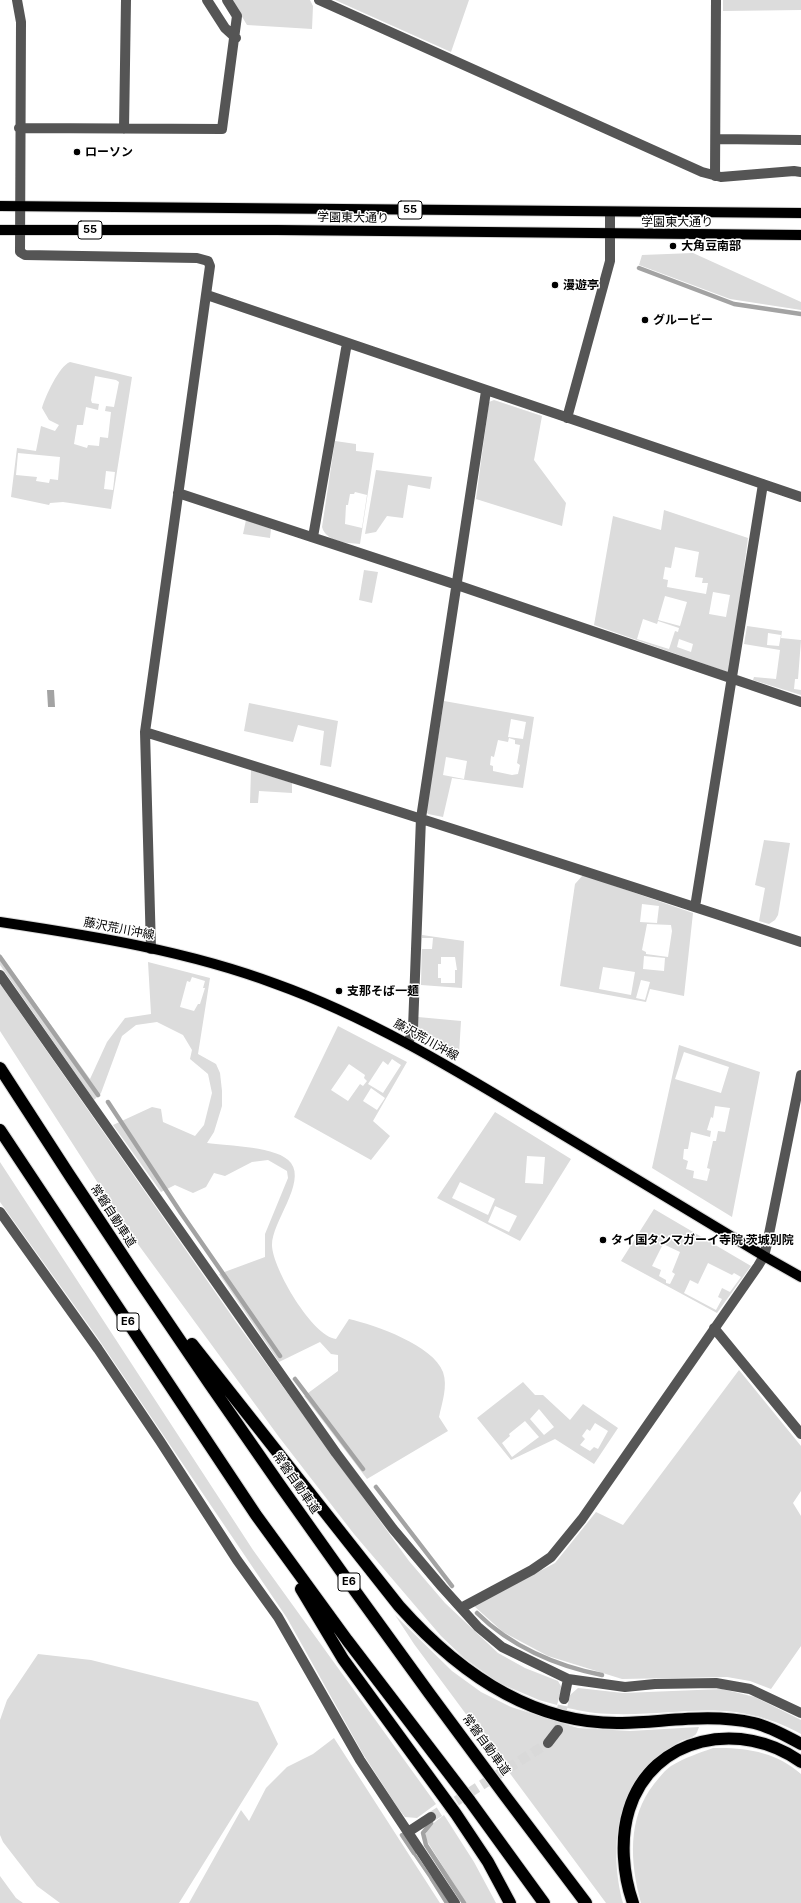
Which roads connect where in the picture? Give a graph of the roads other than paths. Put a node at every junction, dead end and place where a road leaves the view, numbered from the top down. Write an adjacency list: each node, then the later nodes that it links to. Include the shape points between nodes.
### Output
1 (17, 0): 8 (street, via 21,22)
2 (126, 0): 9 (street)
3 (207, 0): 7 (street, via 225,28)
4 (227, 0): 7 (street, via 237,16)
5 (319, 0): 13 (street)
6 (716, 0): 10 (street)
7 (236, 38): 9 (street, via 222,129)
8 (19, 128): 9 (street); 15 (street)
9 (124, 128)
10 (716, 139): 11 (street); 13 (street)
11 (801, 140)
12 (801, 172): 13 (street)
13 (715, 176)
14 (0, 206): 15 (main road, 学園東大通り / 55)
15 (20, 207): 16 (main road, 学園東大通り / 55); 19 (street)
16 (610, 212): 17 (main road, 学園東大通り / 55); 20 (street)
17 (801, 213)
18 (0, 230): 19 (main road, 学園東大通り / 55)
19 (19, 230): 20 (main road, 学園東大通り / 55, via 277,230); 22 (street, via 20,252 26,255 198,258 208,261 210,266)
20 (610, 235): 21 (main road, 学園東大通り / 55); 25 (street, via 610,261)
21 (801, 235)
22 (207, 295): 23 (street); 27 (street)
23 (347, 343): 24 (street); 29 (street)
24 (486, 391): 25 (street); 30 (street)
25 (567, 418): 26 (street)
26 (763, 484): 28 (street); 31 (street)
27 (178, 493): 29 (street); 33 (street)
28 (801, 497)
29 (313, 537): 30 (street)
30 (457, 585): 31 (street); 34 (street)
31 (732, 678): 32 (street); 35 (street)
32 (801, 702)
33 (145, 732): 34 (street); 38 (street)
34 (421, 818): 35 (street); 40 (street, via 413,1028)
35 (695, 907): 37 (street)
36 (0, 922): 38 (main road, 藤沢荒川沖線)
37 (801, 942)
38 (150, 948): 40 (main road, 藤沢荒川沖線, via 277,984 335,1008)
39 (0, 975): 51 (street, via 336,1453 393,1529)
40 (408, 1044): 46 (main road, 藤沢荒川沖線, via 501,1096)
41 (0, 1068): 45 (highway, 常磐自動車道 / E6)
42 (801, 1075): 46 (street)
43 (0, 1130): 50 (highway, E6)
44 (0, 1212): 60 (street, via 98,1349 237,1560 278,1617 360,1760)
45 (122, 1255): 57 (highway, via 399,1606 423,1633 467,1670 528,1705 560,1715 597,1722 620,1723 703,1718 740,1720 770,1729); 64 (highway, 常磐自動車道 / E6, via 274,1478)
46 (764, 1256): 47 (main road, 藤沢荒川沖線); 48 (street)
47 (801, 1277)
48 (714, 1328): 49 (street); 51 (street, via 582,1519 551,1557)
49 (801, 1434)
50 (256, 1515): 62 (highway, via 343,1659 456,1814 488,1862); 63 (highway, E6)
51 (461, 1608): 52 (street, via 478,1627 502,1647)
52 (568, 1679): 53 (street); 54 (street, via 625,1687 716,1683 750,1689)
53 (564, 1699)
54 (801, 1713)
55 (558, 1730): 56 (street)
56 (548, 1743)
57 (801, 1744)
58 (801, 1762): 65 (highway, via 764,1743 738,1738 694,1743 666,1758 643,1783 629,1810 624,1857)
59 (431, 1817): 60 (street)
60 (408, 1832): 61 (street)
61 (455, 1903)
62 (510, 1903)
63 (544, 1903)
64 (586, 1903)
65 (632, 1903)

